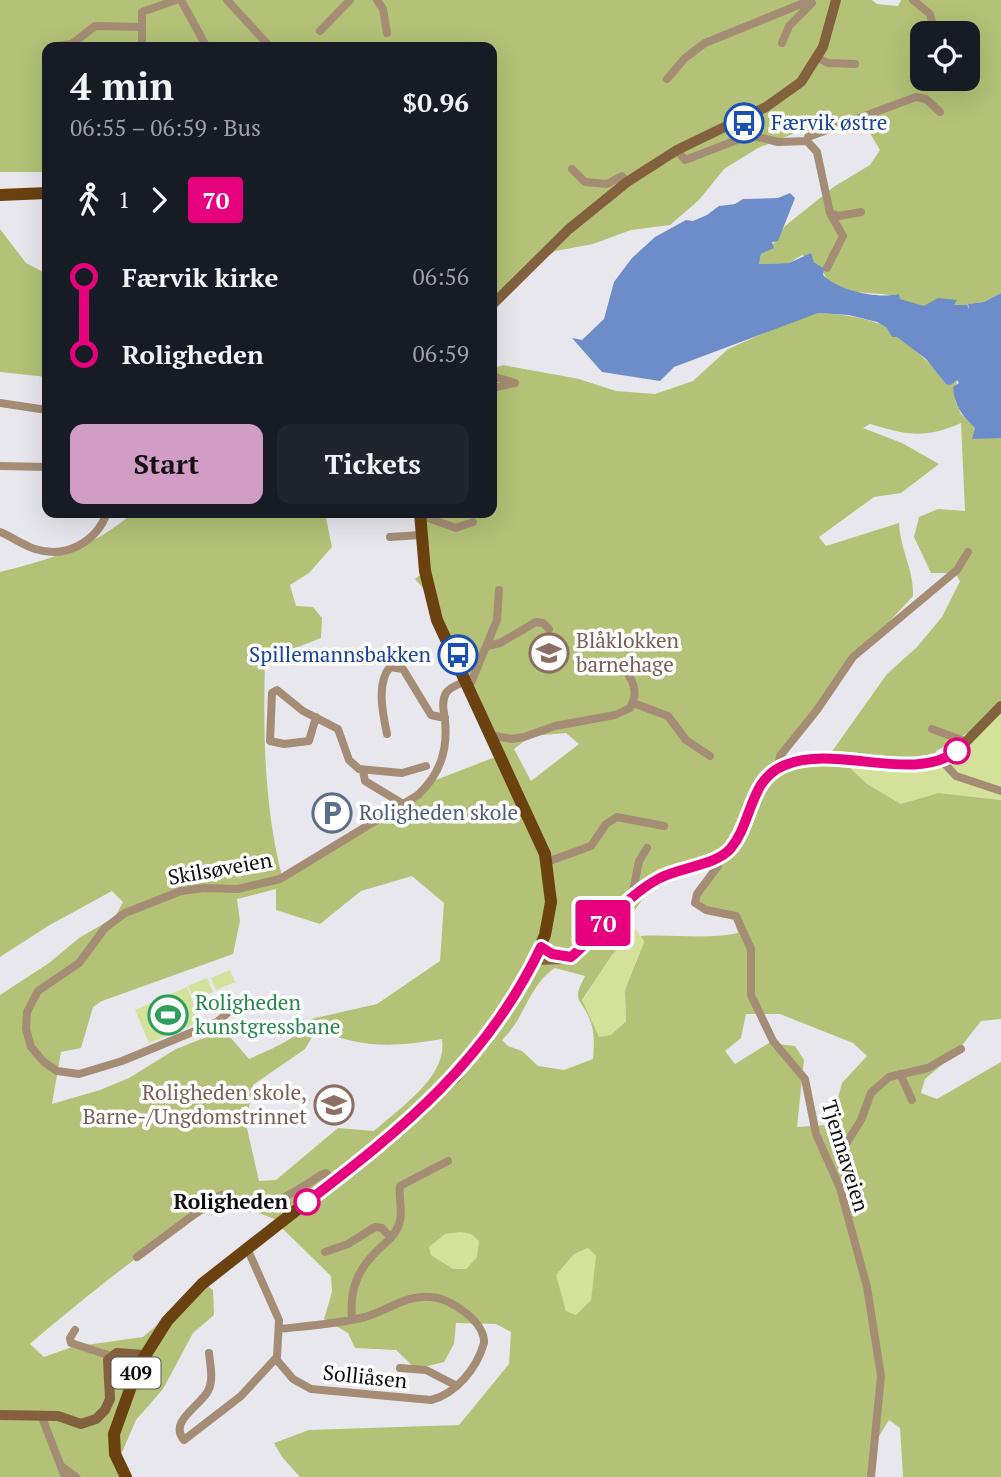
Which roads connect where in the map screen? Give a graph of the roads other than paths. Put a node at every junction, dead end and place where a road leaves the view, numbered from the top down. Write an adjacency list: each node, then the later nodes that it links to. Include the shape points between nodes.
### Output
1 (178, 0): 9 (street, via 142,12); 14 (street)
2 (227, 0): 15 (street)
3 (350, 0): 10 (street)
4 (377, 0): 11 (street)
5 (812, 0): 16 (street, via 789,26); 19 (street, via 705,43)
6 (836, 0): 17 (main road)
7 (913, 0): 8 (street)
8 (931, 21)
9 (141, 27): 12 (street, via 95,26); 13 (street)
10 (320, 31)
11 (387, 33)
12 (75, 42)
13 (142, 42)
14 (204, 42)
15 (265, 42)
16 (782, 43)
17 (818, 58): 18 (street); 22 (main road, via 801,82 782,97)
18 (855, 64)
19 (667, 79)
20 (940, 112): 21 (street, via 926,99 916,97 847,120)
21 (807, 141): 22 (street, via 778,142 750,135 685,160); 28 (street, via 817,152)
22 (677, 150): 24 (main road)
23 (572, 169): 24 (street, via 585,182 607,184 621,176)
24 (627, 182): 30 (main road, via 569,229)
25 (42, 193): 26 (main road)
26 (0, 195)
27 (861, 212): 28 (street)
28 (830, 213): 29 (street, via 843,236)
29 (827, 268)
30 (497, 300)
31 (497, 378): 32 (street, via 515,383)
32 (497, 387)
33 (0, 403): 34 (street)
34 (42, 410)
35 (0, 466): 36 (street)
36 (42, 467)
37 (104, 518): 41 (street, via 92,537 67,550 39,550)
38 (420, 518): 42 (main road, 409)
39 (430, 518): 40 (street, via 456,528)
40 (474, 522)
41 (0, 532)
42 (421, 535): 43 (street); 49 (main road, 409, via 430,595)
43 (390, 537)
44 (968, 552): 61 (street, via 957,570 849,662 780,756)
45 (499, 590): 47 (street, via 497,620)
46 (549, 629): 47 (street, via 536,622)
47 (488, 646): 49 (street)
48 (583, 666): 50 (street, via 608,661 621,665 634,685)
49 (466, 686): 53 (street, Skilsøveien, via 447,691); 56 (main road, 409)
50 (633, 703): 56 (street, via 615,715 524,737); 58 (street, via 668,716 685,740)
51 (1001, 706): 57 (main road)
52 (316, 717): 52 (street, via 309,741 272,743 270,695 277,690); 62 (street, via 338,729 349,760)
53 (445, 718): 55 (street, via 431,715 404,669 390,667 382,706); 64 (street, Skilsøveien, via 446,745 439,768 427,786)
54 (932, 729): 57 (street)
55 (387, 734)
56 (489, 735): 68 (main road, 409)
57 (967, 742): 59 (main road)
58 (710, 756)
59 (942, 761): 61 (main road, via 812,760); 63 (street, via 956,776)
60 (426, 766): 62 (street, via 402,773)
61 (778, 768): 67 (main road, via 761,784 731,848)
62 (363, 771): 64 (street, via 365,781)
63 (1001, 791)
64 (403, 804): 73 (street, Skilsøveien, via 281,879 238,889 181,891 125,913 105,928 79,963 38,990 27,1012 26,1029 31,1047 44,1062 79,1074 132,1058 217,1022)
65 (664, 826): 68 (street, via 617,817 586,849)
66 (647, 848): 69 (street, via 639,861)
67 (716, 858): 69 (main road, via 668,873); 79 (street, Tjennaveien, via 718,866 695,903 736,916 742,924 751,949 751,995 773,1041 805,1079 816,1134)
68 (547, 862): 70 (main road, 409, via 551,902)
69 (632, 896): 71 (main road)
70 (541, 947): 71 (main road); 72 (main road, 409)
71 (571, 957): 72 (main road)
72 (535, 960): 78 (main road, 409, via 502,1017 456,1076)
73 (238, 1004)
74 (961, 1049): 75 (street, via 928,1068)
75 (900, 1074): 76 (street); 79 (street, via 889,1077 871,1093 846,1144 846,1181)
76 (912, 1100)
77 (448, 1161): 80 (street, via 400,1186 401,1215)
78 (334, 1181): 81 (main road, 409); 83 (street, via 326,1173 286,1197 251,1207 241,1207 231,1193 219,1196)
79 (841, 1188): 99 (street, Tjennaveien, via 870,1304 881,1376)
80 (391, 1238): 82 (street, via 375,1227); 84 (street, via 366,1261 356,1279)
81 (247, 1248): 85 (street); 90 (main road, 409, via 183,1303)
82 (325, 1252)
83 (137, 1257)
84 (352, 1319): 85 (street); 92 (street, via 417,1297 435,1297 463,1312 478,1325 484,1343)
85 (279, 1329): 89 (street)
86 (75, 1330): 88 (street, via 71,1343)
87 (209, 1353): 89 (street, via 210,1385 180,1425 184,1440 241,1396)
88 (111, 1356): 90 (main road, via 127,1353); 94 (main road, via 107,1363 110,1399 100,1416 81,1424)
89 (276, 1359): 92 (street, Solliåsen, via 293,1379 311,1389 415,1400 442,1397)
90 (141, 1361): 98 (main road, 409, via 114,1434 115,1454)
91 (400, 1368): 92 (street, Solliåsen, via 426,1370)
92 (457, 1386)
93 (0, 1415): 94 (main road)
94 (41, 1415): 95 (street)
95 (61, 1466): 96 (street); 97 (street)
96 (65, 1477)
97 (76, 1477)
98 (127, 1477)
99 (871, 1477)

